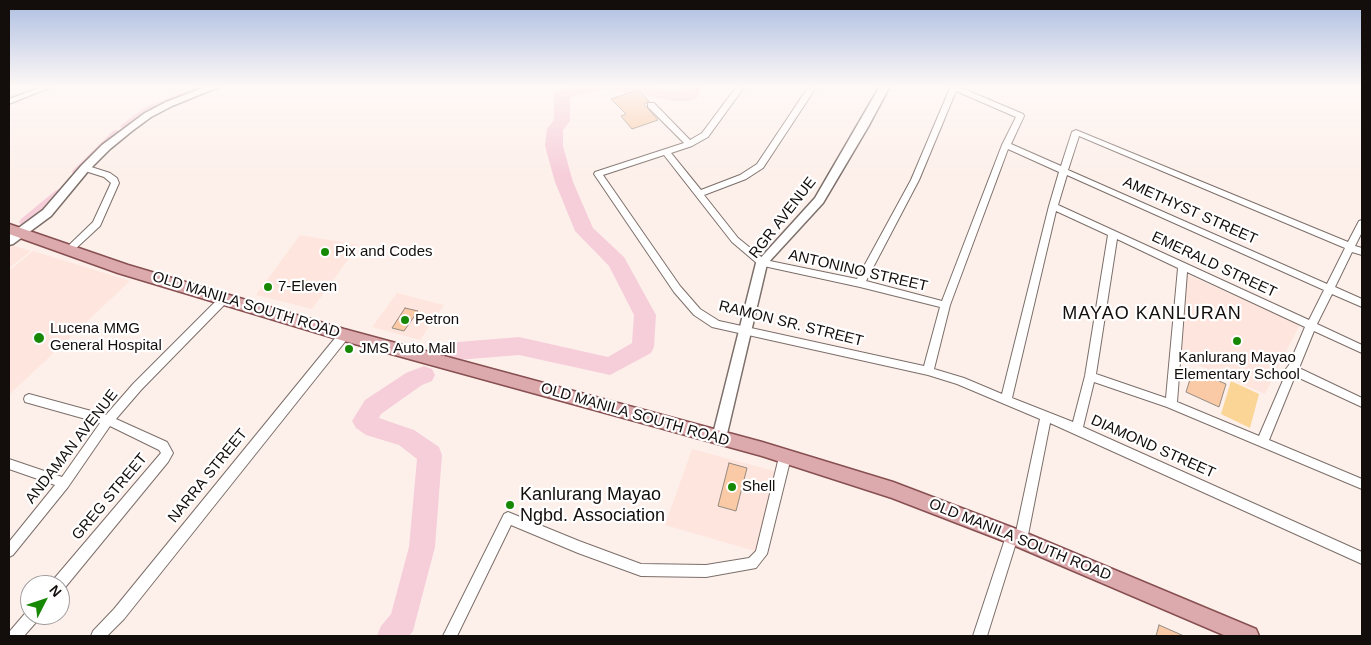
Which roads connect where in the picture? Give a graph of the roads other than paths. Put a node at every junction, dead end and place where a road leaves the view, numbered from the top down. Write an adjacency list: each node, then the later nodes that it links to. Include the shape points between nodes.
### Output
1 (147, 116): 11 (street, via 106,147)
2 (662, 116): 8 (street)
3 (719, 116): 8 (street, via 705,135)
4 (793, 116): 13 (street, via 760,166)
5 (869, 116): 21 (street, RGR AVENUE, via 819,200)
6 (940, 116): 23 (street, via 915,180)
7 (1020, 116): 9 (street)
8 (688, 144): 10 (street)
9 (1006, 145): 12 (street, AMETHYST STREET); 27 (street)
10 (666, 152): 13 (street, ANTONINO STREET); 29 (street, RAMON SR. STREET, via 598,174 697,312 716,324)
11 (86, 168): 17 (street, via 47,213); 19 (street, via 107,174 115,183 97,224)
12 (1063, 170): 14 (street); 18 (street, via 1076,132); 24 (street, AMETHYST STREET)
13 (699, 194): 21 (street, ANTONINO STREET, via 734,240)
14 (1053, 206): 16 (street, EMERALD STREET); 36 (street)
15 (1362, 223): 18 (street)
16 (1113, 234): 22 (street, EMERALD STREET); 34 (street)
17 (13, 235): 19 (main road, OLD MANILA SOUTH ROAD)
18 (1350, 248): 20 (street); 24 (street)
19 (70, 249): 25 (main road, OLD MANILA SOUTH ROAD)
20 (1362, 252)
21 (762, 264): 23 (street, ANTONINO STREET); 29 (street, RGR AVENUE)
22 (1182, 267): 28 (street, EMERALD STREET); 38 (street)
23 (860, 284): 27 (street, ANTONINO STREET)
24 (1329, 288): 26 (street, AMETHYST STREET); 28 (street)
25 (225, 298): 30 (main road, OLD MANILA SOUTH ROAD); 40 (street, ANDAMAN AVENUE)
26 (1362, 302)
27 (945, 305): 33 (street)
28 (1311, 326): 31 (street, EMERALD STREET); 32 (street)
29 (745, 331): 33 (street, RAMON SR. STREET); 42 (street, RGR AVENUE)
30 (344, 335): 42 (main road, OLD MANILA SOUTH ROAD); 54 (street, NARRA STREET)
31 (1362, 349)
32 (1291, 369): 37 (street); 43 (street)
33 (928, 371): 36 (street, DIAMOND STREET)
34 (1090, 376): 38 (street); 41 (street)
35 (29, 399): 40 (street, GREG STREET)
36 (1006, 400): 39 (street, DIAMOND STREET)
37 (1362, 403)
38 (1171, 404): 43 (street)
39 (1046, 416): 41 (street, DIAMOND STREET); 48 (street)
40 (108, 420): 46 (street, ANDAMAN AVENUE); 51 (street, GREG STREET, via 163,446 167,453)
41 (1077, 429): 50 (street, DIAMOND STREET)
42 (719, 438): 44 (main road, OLD MANILA SOUTH ROAD)
43 (1263, 442): 47 (street)
44 (785, 457): 48 (main road, OLD MANILA SOUTH ROAD, via 893,490); 55 (street, via 761,554 752,564 706,571 641,570 508,518)
45 (9, 464): 46 (street)
46 (64, 483): 49 (street, ANDAMAN AVENUE)
47 (1362, 484)
48 (1016, 538): 56 (street); 57 (main road, OLD MANILA SOUTH ROAD)
49 (9, 552)
50 (1362, 558)
51 (66, 575)
52 (24, 625): 53 (street)
53 (15, 636)
54 (98, 636)
55 (450, 636)
56 (980, 636)
57 (1249, 636)

